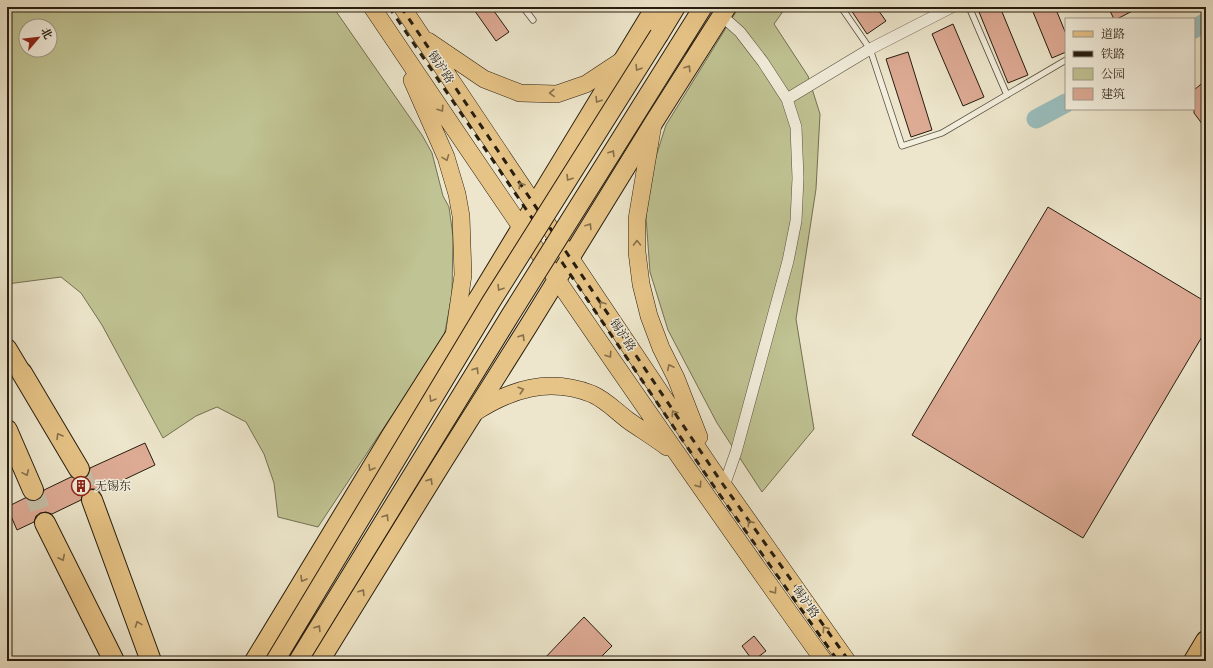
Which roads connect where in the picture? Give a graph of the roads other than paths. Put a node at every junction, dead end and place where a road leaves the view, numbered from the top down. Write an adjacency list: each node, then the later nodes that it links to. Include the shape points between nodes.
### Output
1 (372, 7): 13 (main road)
2 (402, 7): 12 (main road, 锡沪路)
3 (523, 7): 11 (lane)
4 (655, 7): 15 (highway)
5 (676, 7): 41 (highway, one-way to 41, bridge, via 491,302)
6 (703, 7): 42 (highway, one-way to 6, bridge)
7 (841, 7): 14 (lane)
8 (952, 7): 14 (street)
9 (968, 7): 17 (lane)
10 (725, 12): 18 (street); 19 (highway, one-way to 10)
11 (533, 20)
12 (420, 35): 15 (main road, one-way to 12, via 586,84 557,94 520,93 484,79); 20 (main road, 锡沪路, one-way to 12)
13 (397, 45): 21 (main road, 锡沪路, one-way to 21); 24 (main road, one-way to 24, via 446,157 457,194 461,216 463,275)
14 (870, 49): 17 (lane, via 902,146 942,133); 18 (street)
15 (624, 59): 20 (highway, one-way to 20)
16 (1065, 61): 17 (lane)
17 (1007, 95)
18 (787, 99): 33 (street, via 796,126 796,221 788,261 736,452)
19 (654, 122): 22 (highway, one-way to 19); 31 (main road, one-way to 19, via 676,378 658,342 648,316 641,284 637,252 637,219)
20 (534, 204): 21 (highway); 22 (main road, 锡沪路)
21 (521, 228): 23 (main road, 锡沪路); 24 (highway)
22 (570, 257): 23 (highway); 31 (main road, 锡沪路, one-way to 22)
23 (557, 278): 28 (highway, one-way to 23); 30 (main road, 锡沪路, one-way to 30)
24 (454, 336): 40 (highway, one-way to 40)
25 (7, 337): 27 (main road)
26 (7, 348): 27 (highway)
27 (22, 373): 32 (highway, one-way to 27)
28 (474, 413): 30 (main road, one-way to 30, via 491,401 528,388 548,385 570,388 593,394); 43 (highway, one-way to 28)
29 (7, 430): 34 (highway, one-way to 34)
30 (676, 453): 44 (main road, 锡沪路, one-way to 44)
31 (712, 468): 33 (main road, 锡沪路)
32 (79, 469)
33 (724, 486): 45 (main road, 锡沪路, one-way to 33)
34 (34, 490)
35 (92, 500): 39 (highway, one-way to 35)
36 (45, 524): 38 (highway, one-way to 38)
37 (1206, 641): 46 (highway)
38 (114, 661)
39 (151, 661)
40 (254, 661)
41 (275, 661)
42 (298, 661)
43 (320, 661)
44 (824, 661)
45 (847, 661)
46 (1194, 661)

